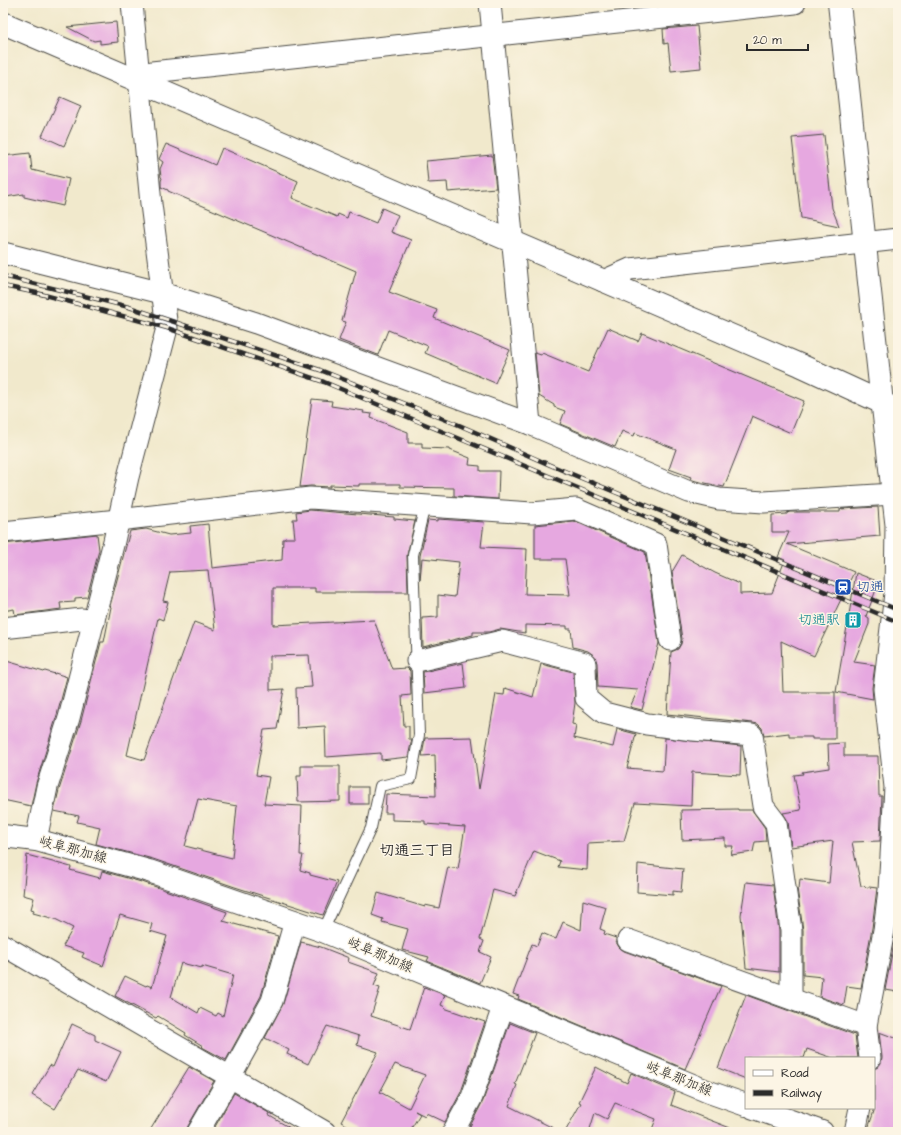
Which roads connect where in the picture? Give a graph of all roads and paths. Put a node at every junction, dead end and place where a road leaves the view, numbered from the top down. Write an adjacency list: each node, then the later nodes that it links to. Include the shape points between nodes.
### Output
1 (132, 3): 7 (street)
2 (490, 3): 6 (street)
3 (795, 3): 6 (street)
4 (839, 3): 10 (street)
5 (3, 23): 7 (street)
6 (493, 35): 7 (street, via 152,72); 9 (street)
7 (140, 83): 9 (street); 13 (street)
8 (898, 239): 10 (street)
9 (513, 243): 12 (street); 15 (street)
10 (865, 243): 12 (street, via 630,269); 14 (street)
11 (3, 253): 13 (street)
12 (603, 281): 14 (street, via 800,365)
13 (162, 293): 15 (street, via 256,323); 18 (street, via 167,328)
14 (890, 407): 16 (street)
15 (530, 424): 16 (street, via 689,492 719,499 764,502)
16 (893, 494): 20 (street)
17 (425, 505): 18 (street, via 310,498); 23 (street, via 532,513 576,509 656,544); 24 (lane, via 413,555)
18 (118, 520): 19 (street); 21 (street)
19 (3, 532)
20 (897, 593): 27 (street, via 884,689 895,787)
21 (94, 622): 22 (street, via 82,619); 26 (street, via 69,718 47,787)
22 (3, 628)
23 (670, 640)
24 (416, 661): 29 (lane, via 419,735 411,779 380,786 371,828); 32 (street, via 502,641 585,664 586,698 604,713 647,724 752,735 763,806 776,823 791,930)
25 (3, 836): 26 (street, 岐阜那加線)
26 (36, 840): 28 (street, 岐阜那加線, via 149,870)
27 (893, 891): 34 (street)
28 (295, 921): 29 (street, 岐阜那加線); 36 (street, via 272,1001)
29 (323, 931): 33 (street, 岐阜那加線)
30 (628, 940): 32 (street)
31 (3, 945): 36 (street)
32 (791, 998): 34 (street)
33 (503, 1007): 37 (street, 岐阜那加線); 42 (street, via 472,1097)
34 (866, 1026): 35 (street)
35 (870, 1057)
36 (230, 1077): 40 (street); 41 (street)
37 (745, 1105)
38 (757, 1109): 43 (street)
39 (860, 1109): 44 (street)
40 (198, 1132)
41 (325, 1132)
42 (453, 1132)
43 (822, 1132)
44 (855, 1132)

